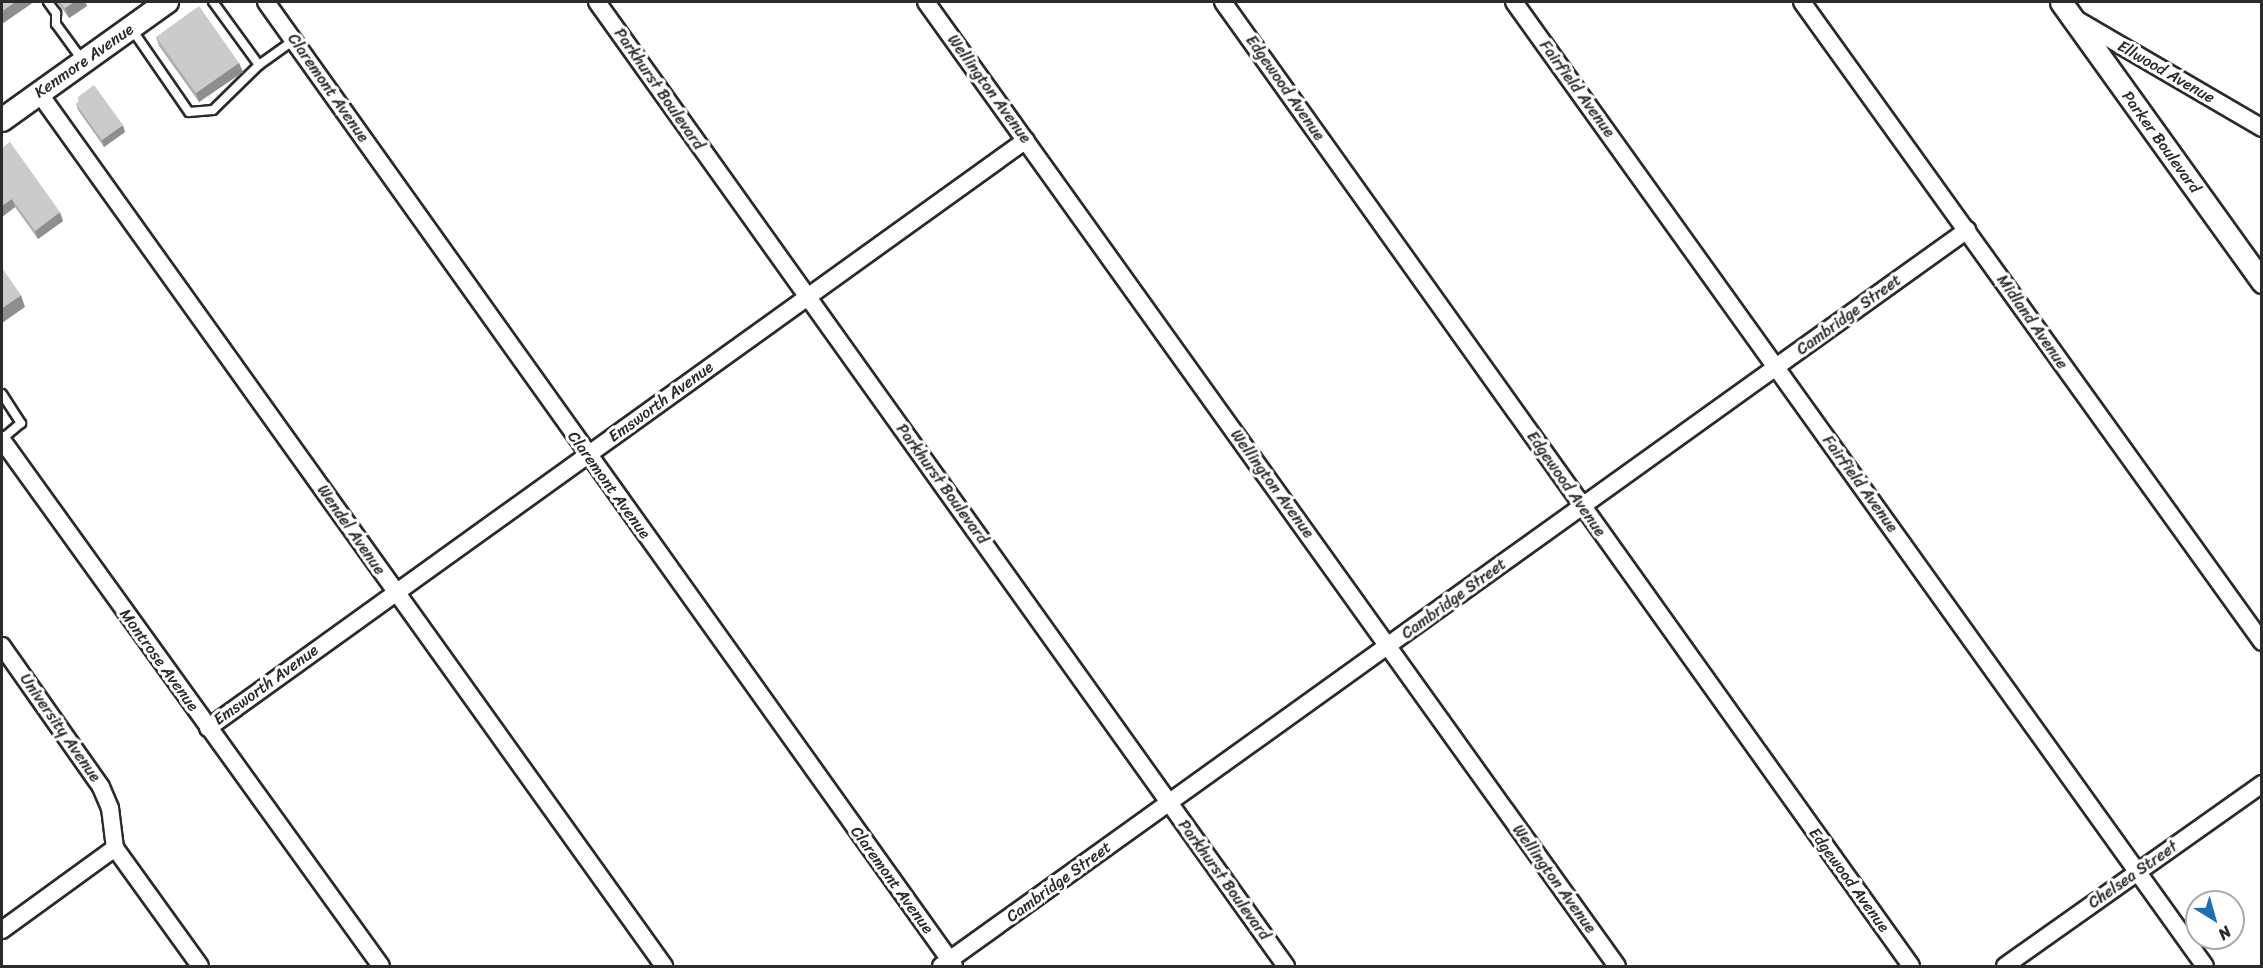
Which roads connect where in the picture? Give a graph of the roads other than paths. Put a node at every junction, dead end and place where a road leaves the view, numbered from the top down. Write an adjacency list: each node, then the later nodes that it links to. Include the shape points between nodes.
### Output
1 (48, 2): 13 (lane, via 56,13 56,24)
2 (167, 2): 11 (main road, Kenmore Avenue)
3 (213, 2): 14 (lane)
4 (266, 2): 12 (street, Claremont Avenue)
5 (597, 2): 21 (street, Parkhurst Boulevard)
6 (926, 2): 18 (street, Wellington Avenue)
7 (1222, 2): 26 (street, Edgewood Avenue)
8 (1514, 2): 22 (street, Fairfield Avenue)
9 (1802, 2): 19 (street, Midland Avenue)
10 (2066, 9): 17 (street, Ellwood Avenue); 20 (street, Parker Boulevard)
11 (130, 28): 13 (main road, Kenmore Avenue); 14 (lane, via 189,112 213,110)
12 (294, 40): 14 (lane); 25 (street, Claremont Avenue)
13 (84, 61): 15 (main road, Kenmore Avenue)
14 (259, 65)
15 (39, 93): 16 (main road, Kenmore Avenue); 27 (street, Wendel Avenue)
16 (2, 120)
17 (2262, 128)
18 (1026, 140): 21 (street, Emsworth Avenue); 30 (street, Wellington Avenue)
19 (1966, 230): 22 (street, Cambridge Street); 28 (street, Midland Avenue)
20 (2262, 282)
21 (807, 297): 25 (street, Emsworth Avenue); 33 (street, Parkhurst Boulevard)
22 (1776, 368): 26 (street, Cambridge Street); 35 (street, Fairfield Avenue)
23 (2, 394): 24 (lane, via 21,423)
24 (2, 440): 31 (street, Montrose Avenue)
25 (587, 455): 27 (street, Emsworth Avenue); 37 (street, Claremont Avenue)
26 (1582, 507): 30 (street, Cambridge Street); 43 (street, Edgewood Avenue)
27 (395, 592): 31 (street, Emsworth Avenue); 40 (street, Wendel Avenue)
28 (2262, 642)
29 (2, 646): 34 (street, University Avenue, via 102,788 110,808)
30 (1388, 646): 33 (street, Cambridge Street); 42 (street, Wellington Avenue)
31 (208, 728): 39 (street, Montrose Avenue)
32 (2262, 784): 35 (street, Chelsea Street)
33 (1170, 803): 37 (street, Cambridge Street); 41 (street, Parkhurst Boulevard)
34 (115, 848): 36 (street); 38 (street, University Avenue)
35 (2137, 872): 44 (street, Chelsea Street); 45 (street, Fairfield Avenue)
36 (2, 930)
37 (948, 964)
38 (200, 966)
39 (381, 966)
40 (664, 966)
41 (1286, 966)
42 (1617, 966)
43 (1911, 966)
44 (2005, 966)
45 (2205, 966)

